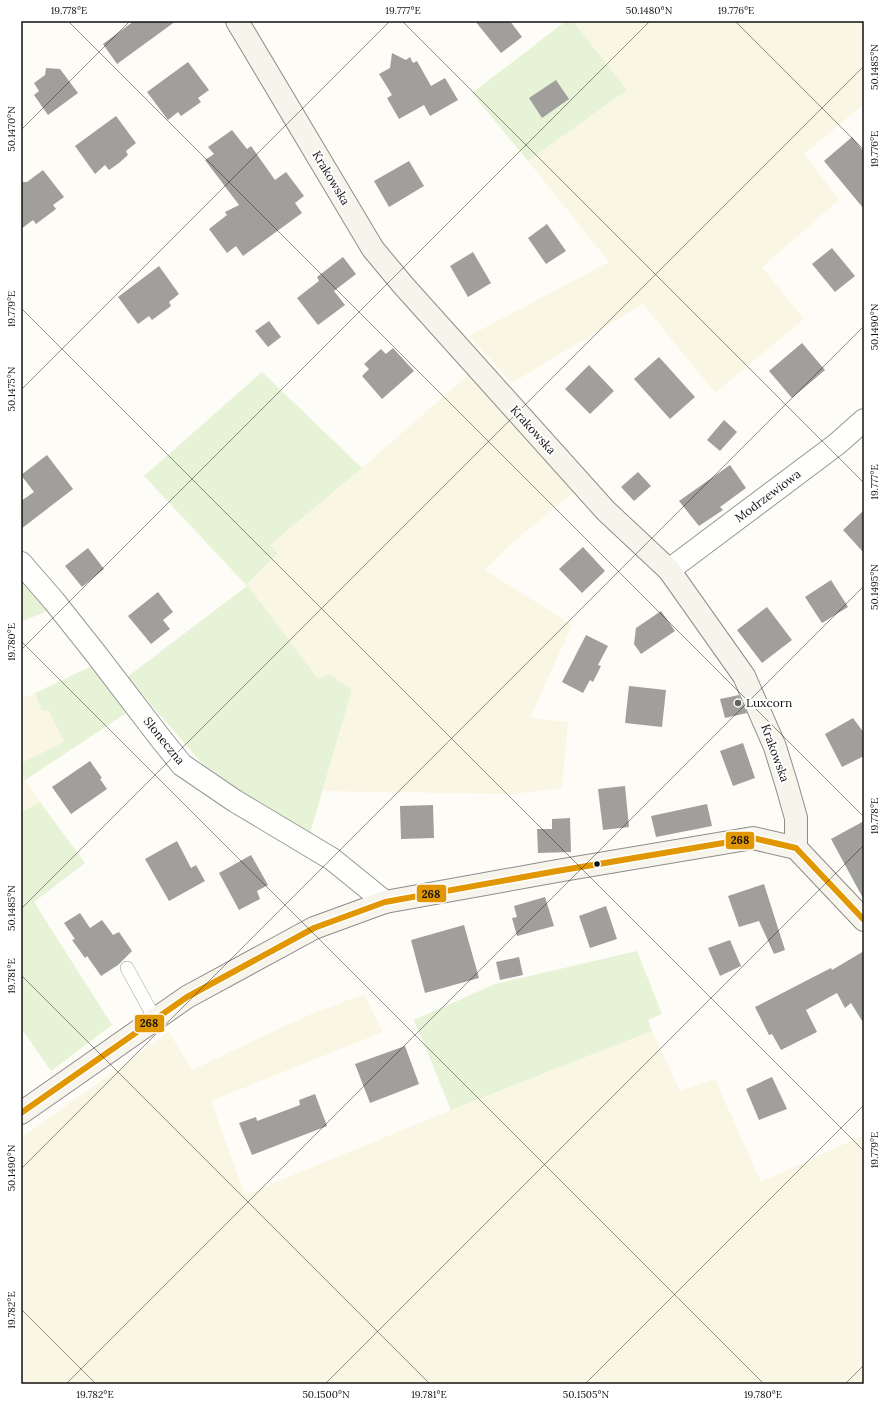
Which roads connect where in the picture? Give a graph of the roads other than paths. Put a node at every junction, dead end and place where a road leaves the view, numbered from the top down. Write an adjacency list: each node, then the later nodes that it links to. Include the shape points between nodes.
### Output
1 (237, 21): 4 (street, Krakowska, via 373,249 606,511)
2 (864, 420): 4 (street, Modrzewiowa, via 837,444)
3 (21, 563): 6 (street, Słoneczna, via 54,601 182,765 235,801 332,859)
4 (670, 570): 5 (street, Krakowska, via 744,676 775,747 787,786 796,818)
5 (796, 848): 6 (street, via 753,838); 7 (street)
6 (385, 902): 9 (street, via 314,928 187,997)
7 (864, 920)
8 (127, 968): 9 (lane)
9 (155, 1019): 10 (street)
10 (21, 1113)

